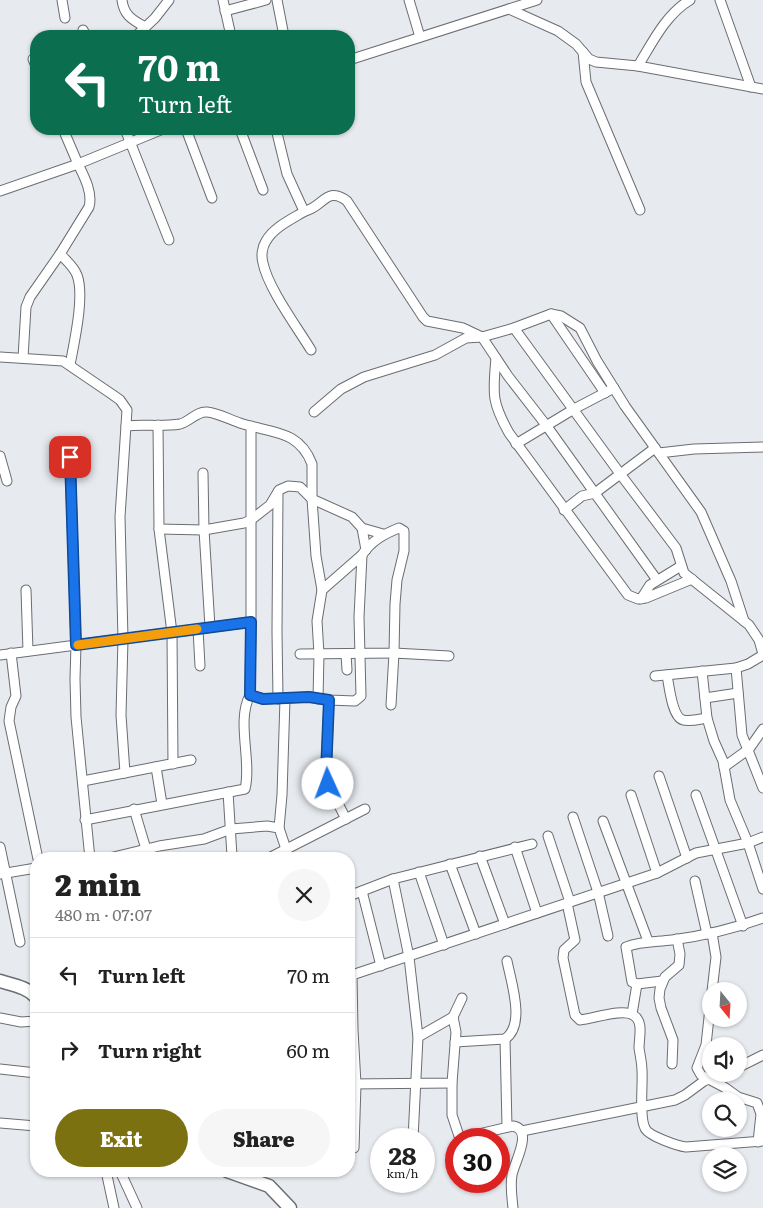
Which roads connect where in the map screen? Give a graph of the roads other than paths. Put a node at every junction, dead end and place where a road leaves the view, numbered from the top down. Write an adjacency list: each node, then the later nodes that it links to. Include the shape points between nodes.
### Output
1 (62, 0): 13 (street)
2 (122, 0): 14 (street, via 128,17)
3 (168, 0): 14 (street)
4 (223, 0): 12 (street)
5 (266, 0): 12 (street)
6 (277, 0): 17 (street)
7 (409, 0): 18 (street)
8 (537, 0): 11 (street)
9 (690, 0): 21 (street, via 666,22)
10 (720, 0): 22 (street)
11 (509, 9): 18 (street); 19 (street, via 558,31)
12 (225, 11): 16 (street)
13 (65, 18)
14 (145, 27): 15 (street)
15 (142, 30)
16 (230, 30)
17 (283, 30)
18 (420, 37): 20 (street)
19 (583, 52): 21 (street, via 596,62); 36 (street, via 586,82)
20 (355, 58)
21 (638, 66): 22 (street)
22 (751, 87): 23 (street)
23 (763, 89)
24 (66, 135): 31 (street)
25 (128, 135): 30 (street)
26 (149, 135): 30 (street)
27 (188, 135): 34 (street)
28 (242, 135): 32 (street)
29 (278, 135): 35 (street, via 288,174)
30 (131, 143): 31 (street); 37 (street)
31 (78, 164): 33 (street); 38 (street, via 90,202)
32 (263, 190)
33 (0, 191)
34 (212, 198)
35 (305, 210): 41 (street, via 310,210 325,198 342,197 425,320 463,328); 42 (street, via 273,232 264,245 262,260 273,288)
36 (640, 210)
37 (169, 240)
38 (60, 254): 44 (street, via 26,306); 46 (street, via 76,273 79,285 78,318)
39 (551, 314): 40 (street); 47 (street, via 577,326); 48 (street)
40 (514, 328): 41 (street); 49 (street)
41 (482, 337): 45 (street); 50 (street, via 466,338 436,355 352,382)
42 (311, 350)
43 (0, 357): 44 (street)
44 (23, 358): 46 (street, via 63,361)
45 (496, 358): 52 (street); 55 (street, via 494,401)
46 (70, 365): 53 (street, via 120,400 127,410)
47 (614, 388): 48 (street); 57 (street)
48 (605, 393): 49 (street)
49 (574, 409): 52 (street); 61 (street)
50 (314, 412)
51 (158, 425): 53 (street); 54 (street, via 180,424 207,412); 69 (street)
52 (546, 425): 55 (street); 64 (street)
53 (126, 426): 84 (street, via 120,517)
54 (251, 426): 65 (street, via 279,432 298,443 312,464); 67 (street)
55 (516, 444): 66 (street)
56 (763, 447): 57 (street)
57 (657, 451): 61 (street); 80 (street, via 701,512 731,581)
58 (0, 456): 62 (street)
59 (70, 457): 85 (street)
60 (204, 473): 70 (street)
61 (621, 475): 64 (street); 73 (street, via 676,548)
62 (7, 482)
63 (278, 490): 65 (street, via 288,486 300,487); 67 (street, via 270,505); 104 (street, via 277,632)
64 (595, 494): 66 (street, via 582,496); 75 (street)
65 (312, 499): 68 (street, via 352,517); 77 (street)
66 (564, 510): 78 (street, via 628,595)
67 (251, 520): 70 (street); 79 (street)
68 (362, 528): 71 (street); 72 (street)
69 (159, 529): 70 (street); 83 (street)
70 (204, 530): 81 (street)
71 (383, 534): 72 (street); 88 (street, via 399,528 404,531 395,604)
72 (364, 552): 77 (street); 92 (street)
73 (681, 566): 74 (street); 75 (street)
74 (692, 579): 78 (street); 80 (street)
75 (657, 580): 78 (street, via 647,587)
76 (26, 590): 86 (street)
77 (322, 590): 90 (street, via 317,621)
78 (640, 599)
79 (251, 622): 81 (street); 103 (street)
80 (744, 622): 94 (street, via 756,634)
81 (210, 626): 82 (street)
82 (198, 628): 83 (street); 96 (street)
83 (172, 633): 84 (street); 113 (street)
84 (123, 639): 85 (street); 116 (street, via 121,715)
85 (76, 645): 86 (street); 118 (street, via 76,717)
86 (28, 651): 87 (street)
87 (12, 653): 93 (street); 140 (street, via 16,696 10,707 9,721)
88 (394, 653): 92 (street); 95 (street); 108 (street)
89 (300, 654): 90 (street)
90 (319, 654): 91 (street); 105 (street)
91 (346, 654): 92 (street); 98 (street)
92 (360, 654): 107 (street, via 359,699)
93 (0, 655)
94 (763, 655): 97 (street)
95 (449, 656)
96 (200, 666)
97 (736, 668): 99 (street); 102 (street)
98 (347, 670)
99 (702, 670): 100 (street); 106 (street)
100 (667, 675): 101 (street); 109 (street, via 677,716 683,720)
101 (655, 676)
102 (738, 693): 106 (street); 111 (street, via 740,729)
103 (250, 695): 104 (street, via 263,699); 120 (street, via 245,720 246,788)
104 (281, 698): 105 (street); 130 (street, via 283,778)
105 (318, 698): 107 (street)
106 (705, 698): 109 (street)
107 (329, 700): 127 (street, via 326,773 328,784)
108 (391, 706)
109 (708, 718): 115 (street)
110 (763, 729): 111 (street)
111 (748, 749): 115 (street); 119 (street)
112 (191, 760): 113 (street)
113 (173, 764): 114 (street)
114 (156, 767): 116 (street); 123 (street)
115 (724, 767): 134 (street, via 730,800)
116 (126, 773): 118 (street)
117 (659, 776): 147 (street)
118 (83, 781): 128 (street)
119 (763, 788)
120 (228, 792): 123 (street); 131 (street)
121 (631, 795): 152 (street)
122 (696, 795): 139 (street)
123 (162, 804): 124 (street)
124 (134, 809): 128 (street); 138 (street)
125 (364, 809): 127 (street)
126 (573, 817): 158 (street)
127 (346, 819): 145 (street)
128 (85, 820): 141 (street)
129 (603, 821): 155 (street)
130 (279, 828): 131 (street); 144 (street)
131 (231, 829): 138 (street, via 204,838); 143 (street)
132 (548, 836): 160 (street)
133 (763, 836): 134 (street)
134 (748, 843): 139 (street); 156 (street)
135 (532, 844): 136 (street)
136 (515, 847): 146 (street); 161 (street)
137 (0, 849): 151 (street)
138 (146, 849): 142 (street)
139 (716, 850): 147 (street); 164 (street)
140 (37, 852)
141 (89, 852)
142 (134, 852)
143 (232, 852)
144 (283, 852)
145 (287, 852)
146 (480, 856): 148 (street); 163 (street)
147 (687, 858): 152 (street)
148 (450, 864): 150 (street); 165 (street)
149 (30, 869): 151 (street)
150 (419, 872): 153 (street); 171 (street)
151 (3, 874): 170 (street)
152 (657, 874): 155 (street)
153 (393, 879): 157 (street); 172 (street)
154 (695, 880): 166 (street)
155 (626, 884): 158 (street); 169 (street)
156 (763, 888)
157 (362, 891): 159 (street); 174 (street)
158 (598, 892): 160 (street); 167 (street)
159 (355, 894)
160 (569, 902): 161 (street); 182 (street, via 575,940 564,950 563,958 577,1018)
161 (537, 913): 163 (street)
162 (763, 918): 164 (street)
163 (505, 924): 165 (street)
164 (743, 926): 166 (street)
165 (476, 934): 171 (street)
166 (710, 934): 168 (street); 178 (street, via 716,957)
167 (608, 936)
168 (677, 939): 169 (street); 177 (street, via 679,965)
169 (648, 941): 179 (street, via 625,948 631,980)
170 (20, 942)
171 (444, 945): 172 (street)
172 (409, 957): 174 (street); 186 (street)
173 (507, 961): 187 (street, via 516,1018 510,1036)
174 (381, 966): 175 (street)
175 (355, 974)
176 (0, 981): 180 (main road)
177 (662, 981): 179 (street); 192 (street, via 659,998 672,1040)
178 (713, 982)
179 (637, 984): 182 (street)
180 (30, 991)
181 (462, 998): 183 (street)
182 (632, 1014): 201 (street, via 640,1026)
183 (453, 1017): 186 (street); 188 (street)
184 (0, 1018): 185 (street)
185 (30, 1022)
186 (418, 1037): 200 (street)
187 (505, 1039): 188 (street); 204 (street)
188 (455, 1042): 198 (street)
189 (702, 1053): 195 (street, via 697,1064 698,1073)
190 (763, 1055): 191 (street)
191 (747, 1063)
192 (672, 1064)
193 (0, 1069): 194 (street)
194 (30, 1072)
195 (702, 1075)
196 (705, 1082): 201 (street, via 681,1098)
197 (715, 1082): 207 (street, via 759,1106)
198 (452, 1083): 200 (street); 204 (street, via 452,1115 459,1136)
199 (355, 1084): 200 (street)
200 (416, 1084): 205 (street)
201 (642, 1107): 206 (street); 207 (street, via 646,1131 681,1146)
202 (0, 1123): 203 (street)
203 (30, 1126)
204 (507, 1127): 206 (street, via 518,1127)
205 (413, 1128)
206 (522, 1131): 214 (street, via 512,1172)
207 (760, 1141)
208 (107, 1177): 211 (street)
209 (123, 1177): 212 (street)
210 (248, 1177): 213 (main road, via 269,1186)
211 (114, 1208)
212 (136, 1208)
213 (290, 1208)
214 (513, 1208)

